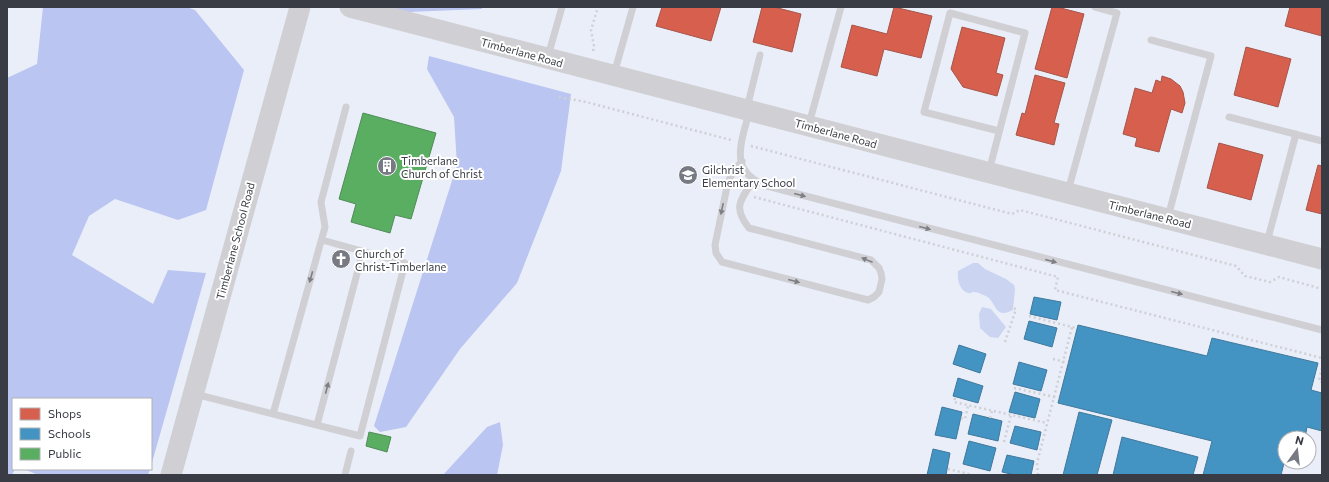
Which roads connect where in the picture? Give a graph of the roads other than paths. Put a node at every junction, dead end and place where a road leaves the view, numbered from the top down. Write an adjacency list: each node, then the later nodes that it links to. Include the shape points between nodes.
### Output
1 (300, 7): 28 (street, Timberlane School Road)
2 (350, 7): 9 (street, Timberlane Road)
3 (562, 7): 9 (lane)
4 (633, 7): 10 (lane)
5 (841, 7): 14 (lane)
6 (1095, 7): 21 (lane, via 1117,13)
7 (1151, 40): 22 (lane, via 1211,56)
8 (760, 55): 12 (lane)
9 (548, 59): 10 (street, Timberlane Road)
10 (614, 76): 12 (street, Timberlane Road)
11 (346, 107): 23 (lane, via 321,202 325,227)
12 (748, 111): 14 (street, Timberlane Road); 18 (lane, via 741,143)
13 (1230, 117): 16 (lane)
14 (808, 126): 19 (street, Timberlane Road)
15 (999, 132): 15 (lane, via 1025,33 950,13 924,112); 19 (lane)
16 (1296, 134): 17 (lane); 24 (lane)
17 (1322, 141)
18 (742, 160): 20 (lane, via 744,169); 20 (lane, one-way to 20, via 728,182 715,245 716,253 722,262 868,300 879,292 881,273 871,260 749,228 739,208 742,197)
19 (988, 173): 21 (street, Timberlane Road)
20 (754, 180): 27 (lane, one-way to 27, via 774,188)
21 (1067, 193): 22 (street, Timberlane Road)
22 (1167, 219): 24 (street, Timberlane Road)
23 (322, 240): 25 (lane); 29 (lane, one-way to 29)
24 (1266, 244): 26 (street, Timberlane Road)
25 (363, 251): 30 (lane, one-way to 25); 30 (lane, via 405,263 360,436)
26 (1322, 259)
27 (1322, 330)
28 (193, 394): 29 (lane); 32 (street, Timberlane School Road)
29 (273, 414): 30 (lane)
30 (317, 425)
31 (352, 451): 33 (lane)
32 (171, 475)
33 (345, 475)

